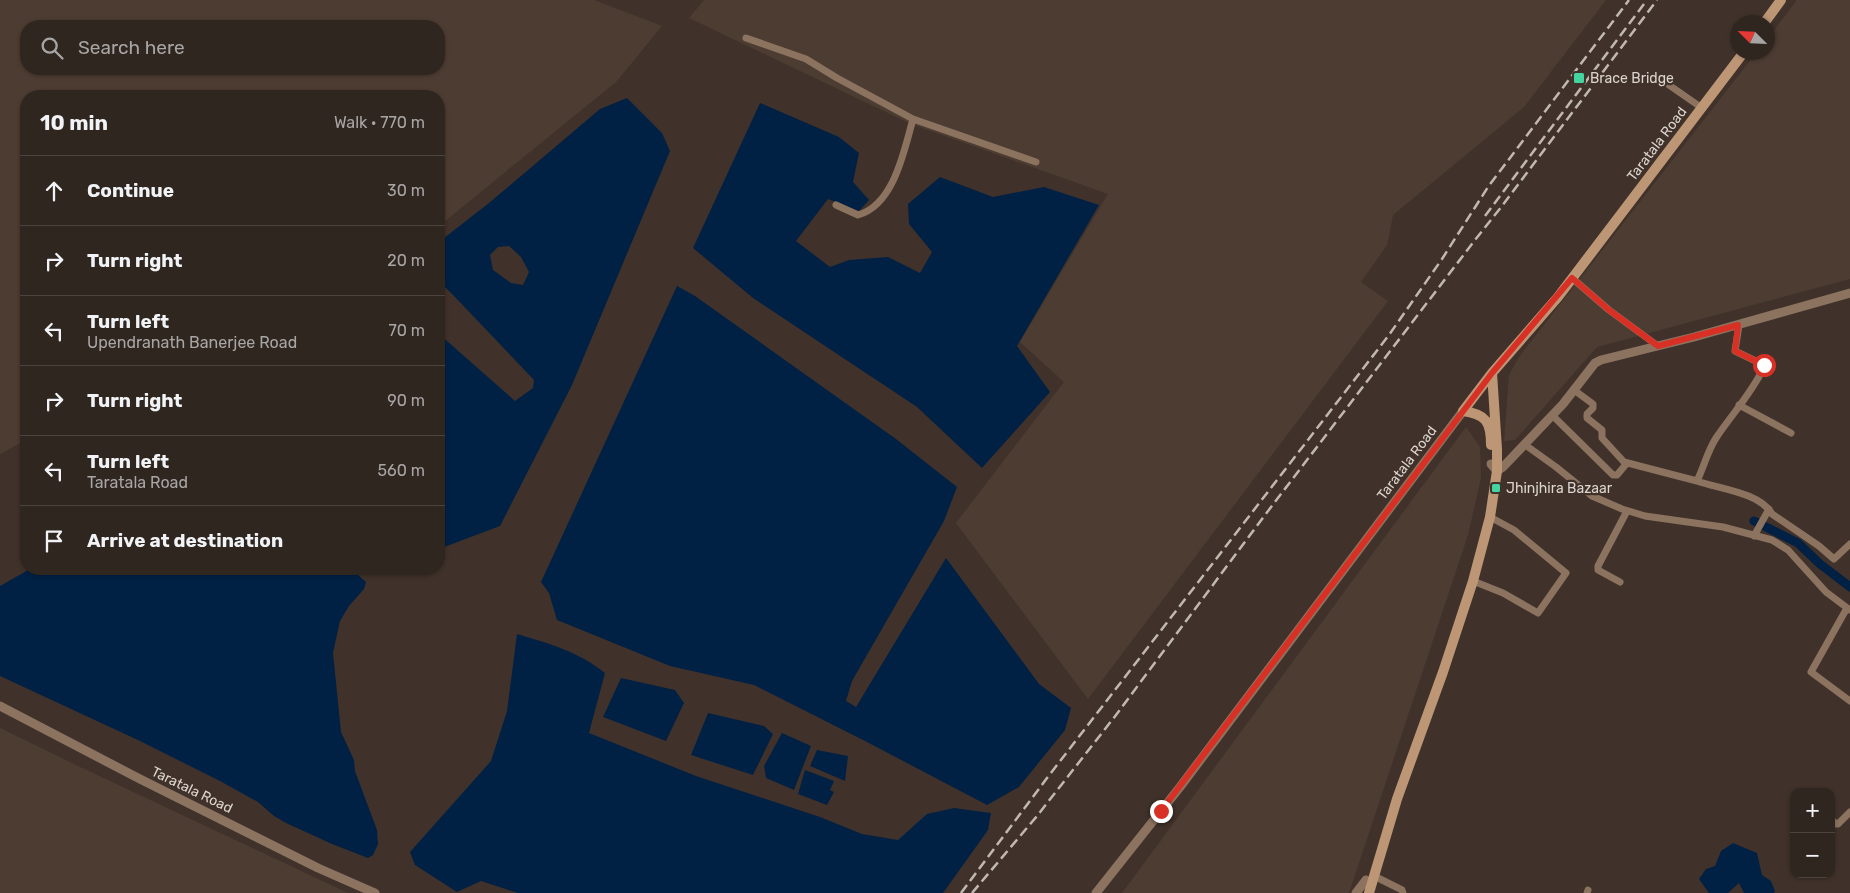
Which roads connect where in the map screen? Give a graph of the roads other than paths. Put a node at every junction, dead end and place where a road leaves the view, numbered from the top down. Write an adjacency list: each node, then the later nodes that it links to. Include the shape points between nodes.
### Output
1 (1781, 0): 2 (main road)
2 (1770, 15)
3 (746, 38): 7 (street, via 806,59)
4 (1738, 60): 6 (main road, Taratala Road)
5 (1656, 76): 6 (street)
6 (1702, 108): 10 (main road, Taratala Road)
7 (914, 119): 8 (street); 9 (street, via 888,192 858,215)
8 (1036, 162)
9 (836, 205)
10 (1572, 278): 13 (street); 14 (main road, Taratala Road)
11 (1850, 293): 12 (street)
12 (1738, 325): 13 (street); 16 (street, via 1735,351 1765,366)
13 (1658, 346): 15 (street, via 1595,363)
14 (1492, 373): 17 (main road, Taratala Road); 22 (main road, via 1497,431)
15 (1574, 390): 18 (street); 21 (street, via 1593,404 1587,418 1602,430 1602,438)
16 (1739, 405): 19 (street); 23 (street, via 1705,457)
17 (1463, 411): 22 (main road, via 1478,413 1487,422); 40 (street, Taratala Road, via 1180,787)
18 (1552, 415): 20 (street); 21 (street, via 1613,475 1618,475)
19 (1791, 434)
20 (1524, 444): 22 (street); 25 (street, via 1592,496)
21 (1627, 463): 23 (street)
22 (1494, 468): 26 (main road); 36 (main road, via 1464,589 1391,801)
23 (1697, 481): 24 (street, via 1741,492)
24 (1769, 509): 27 (street); 28 (street, via 1834,559)
25 (1627, 510): 27 (street, via 1645,516 1723,527); 30 (street, via 1598,566 1598,570)
26 (1490, 517): 29 (main road); 29 (street, via 1514,530 1566,573 1538,613)
27 (1754, 536): 31 (street, via 1772,540 1788,550 1826,592)
28 (1850, 544)
29 (1473, 581): 36 (main road)
30 (1620, 582)
31 (1849, 609): 32 (street, via 1811,672)
32 (1850, 701)
33 (0, 706): 37 (street, Taratala Road)
34 (1850, 812): 35 (street, via 1838,824)
35 (1835, 823)
36 (1370, 878): 38 (main road); 41 (street); 42 (street)
37 (364, 891): 39 (street, Taratala Road)
38 (1368, 892)
39 (375, 893)
40 (1096, 893)
41 (1356, 893)
42 (1403, 893)

